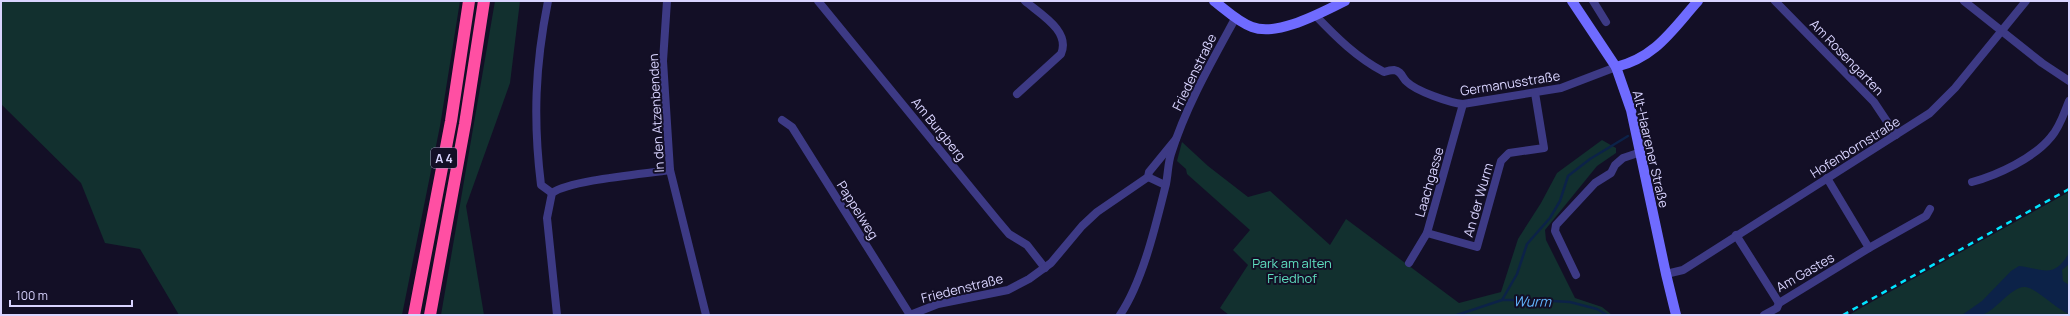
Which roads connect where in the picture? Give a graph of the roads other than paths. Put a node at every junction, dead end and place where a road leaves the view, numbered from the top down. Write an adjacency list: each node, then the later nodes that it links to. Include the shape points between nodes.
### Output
1 (469, 1): 44 (highway, A 4, via 451,121)
2 (484, 1): 45 (highway, A 4, via 465,124)
3 (548, 1): 34 (street, via 538,62 535,110 541,185)
4 (667, 1): 29 (street, In den Atzenbenden, via 663,61)
5 (818, 1): 40 (street, Am Burgberg, via 1009,234 1027,246)
6 (1025, 1): 22 (street, via 1059,31 1064,40 1064,48 1061,54)
7 (1214, 1): 16 (main road)
8 (1345, 1): 15 (main road)
9 (1572, 1): 19 (main road, Alt-Haarener Straße)
10 (1593, 1): 17 (street)
11 (1698, 1): 19 (main road, via 1656,48 1636,61)
12 (1775, 1): 26 (street, Am Rosengarten, via 1874,102)
13 (1964, 1): 18 (street)
14 (2026, 1): 18 (street, Hofenbornstraße)
15 (1315, 15): 16 (main road, via 1292,24 1266,29 1251,27); 24 (street, Germanusstraße, via 1364,61 1384,72 1393,70 1402,74 1407,83 1442,100)
16 (1236, 17): 27 (street, Friedenstraße, via 1207,69)
17 (1606, 22)
18 (2001, 32): 20 (street); 26 (street, Hofenbornstraße, via 1942,102)
19 (1616, 67): 21 (street, Germanusstraße, via 1575,84); 28 (main road, Alt-Haarener Straße, via 1631,110)
20 (2069, 81)
21 (1535, 93): 24 (street, Germanusstraße); 36 (street, An der Wurm, via 1544,148 1509,153 1501,161 1477,247)
22 (1017, 94)
23 (2069, 101): 32 (street, via 2059,125 2043,146 1992,177)
24 (1463, 104): 36 (street, Laachgasse)
25 (782, 120): 48 (street, Pappelweg, via 792,127)
26 (1896, 135): 31 (street, Hofenbornstraße)
27 (1176, 139): 30 (street, Friedenstraße, via 1149,172); 33 (street, Friedenstraße)
28 (1641, 152): 41 (main road, Alt-Haarener Straße); 42 (street, via 1623,158 1611,173 1595,183 1556,224 1555,231)
29 (670, 170): 34 (street, via 577,184 558,188); 47 (street, In den Atzenbenden)
30 (1148, 177): 33 (street); 40 (street, Friedenstraße, via 1097,212)
31 (1827, 178): 37 (street, Hofenbornstraße); 38 (street)
32 (1972, 182)
33 (1165, 185): 49 (street, Friedenstraße, via 1142,268)
34 (552, 193): 46 (street, via 547,218)
35 (1930, 209): 38 (street, Am Gastes, via 1926,216)
36 (1427, 232): 39 (street, Laachgasse)
37 (1736, 235): 41 (street, Hofenbornstraße, via 1683,270); 43 (street, Am Gastes)
38 (1869, 248): 43 (street, Am Gastes)
39 (1409, 263)
40 (1045, 268): 48 (street, Friedenstraße, via 1008,290 938,304)
41 (1666, 274): 50 (main road, Alt-Haarener Straße)
42 (1576, 275)
43 (1779, 303): 51 (street, via 1776,308)
44 (414, 315)
45 (430, 315)
46 (557, 315)
47 (706, 315)
48 (910, 315)
49 (1120, 315)
50 (1676, 315)
51 (1764, 315)

